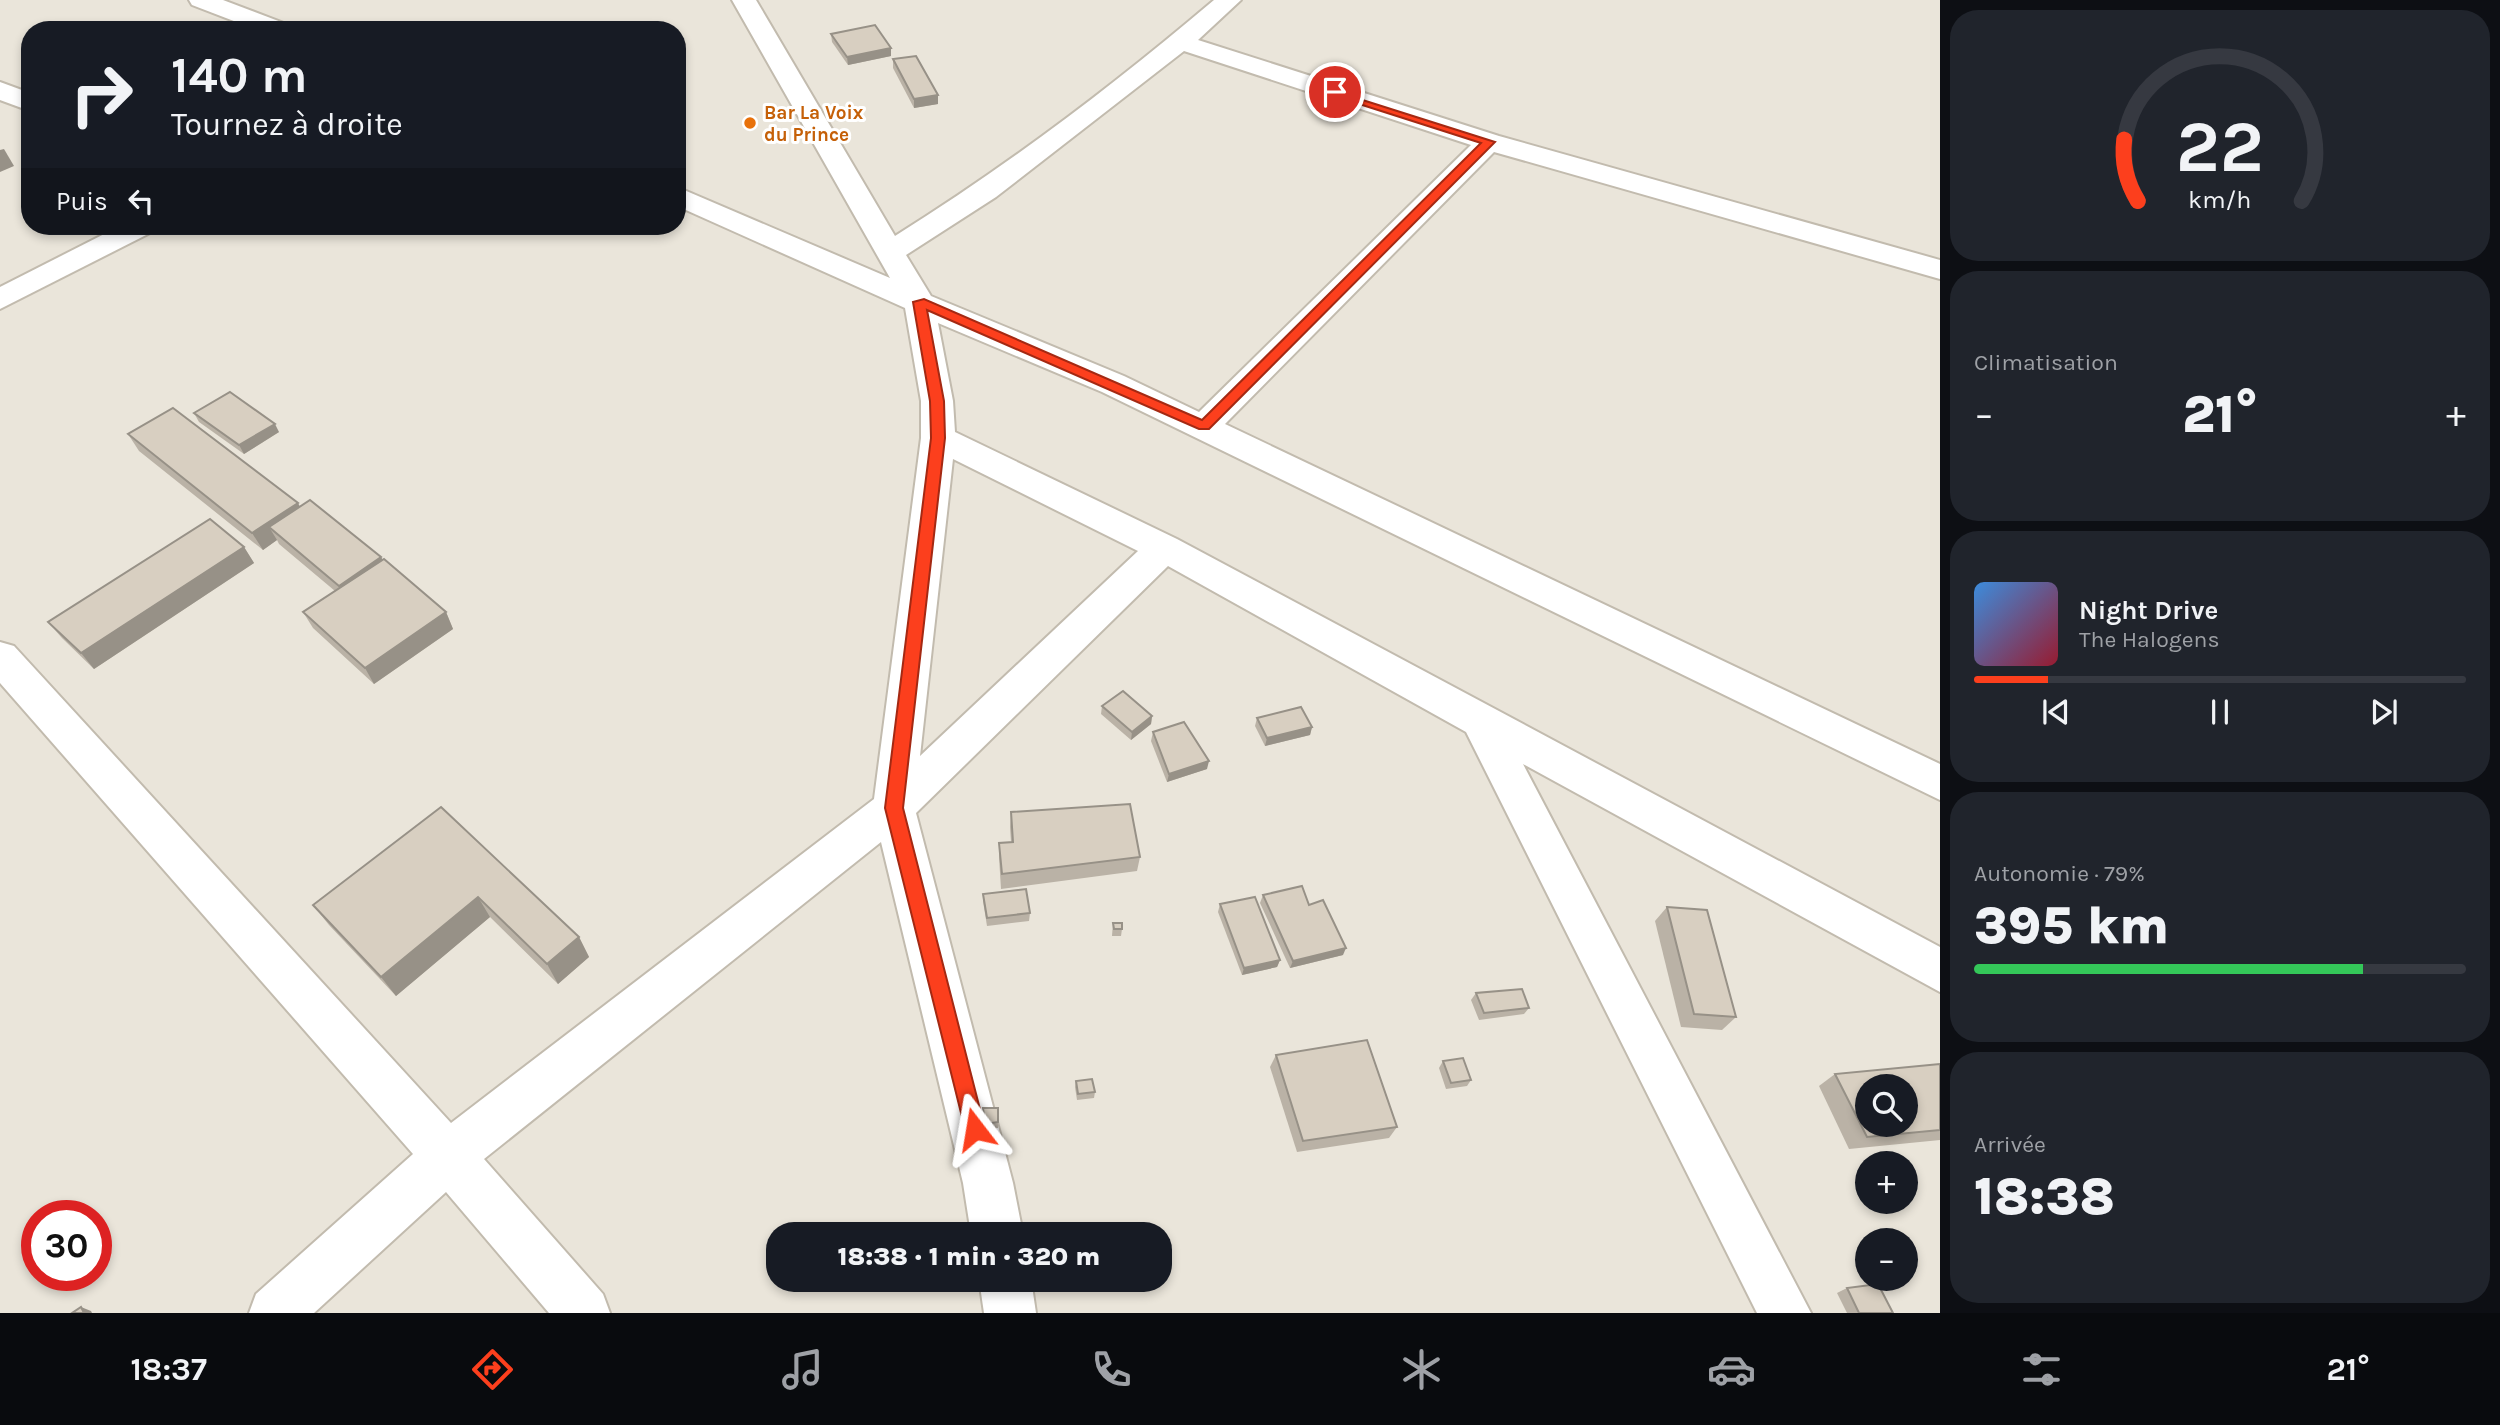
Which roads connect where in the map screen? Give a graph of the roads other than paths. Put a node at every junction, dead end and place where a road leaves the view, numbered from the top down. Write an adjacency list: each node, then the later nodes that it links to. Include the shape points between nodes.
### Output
1 (201, 0): 4 (street)
2 (744, 0): 11 (street)
3 (1229, 0): 5 (street)
4 (256, 21)
5 (1180, 42): 8 (street); 11 (street, via 986,191)
6 (0, 90): 7 (street)
7 (21, 99)
8 (1489, 142): 12 (street); 15 (street)
9 (686, 199): 14 (street)
10 (124, 235): 13 (street)
11 (890, 253): 14 (street)
12 (1940, 270)
13 (0, 299)
14 (919, 302): 15 (street); 16 (street, via 937,401)
15 (1204, 426): 20 (street)
16 (938, 438): 17 (street); 21 (street)
17 (1164, 548): 19 (street); 21 (street)
18 (0, 657): 23 (street)
19 (1480, 722): 22 (street); 29 (street)
20 (1940, 783)
21 (894, 808): 23 (street); 24 (street)
22 (1940, 971)
23 (448, 1156): 26 (street); 27 (street)
24 (995, 1222)
25 (1007, 1292): 28 (street)
26 (275, 1313)
27 (584, 1313)
28 (1010, 1313)
29 (1785, 1313)

